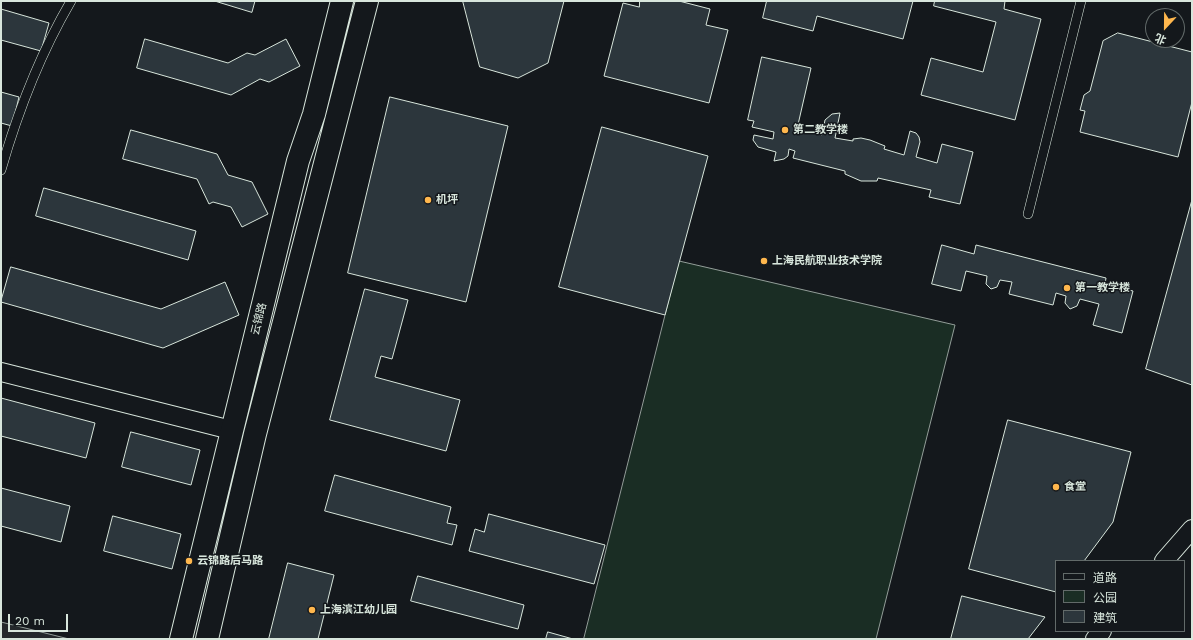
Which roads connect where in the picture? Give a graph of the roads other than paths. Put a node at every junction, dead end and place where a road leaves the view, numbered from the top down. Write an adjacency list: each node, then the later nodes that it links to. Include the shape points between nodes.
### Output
1 (71, 1): 5 (lane, via 54,30 17,116)
2 (342, 1): 8 (main road, 云锦路, via 314,114 296,168)
3 (367, 1): 12 (main road, via 255,434)
4 (1081, 1): 6 (lane)
5 (1, 170)
6 (1028, 214)
7 (1, 372): 8 (street)
8 (231, 430): 11 (main road, 云锦路, via 201,562)
9 (1192, 529): 10 (street)
10 (1165, 560)
11 (180, 639)
12 (207, 639)

